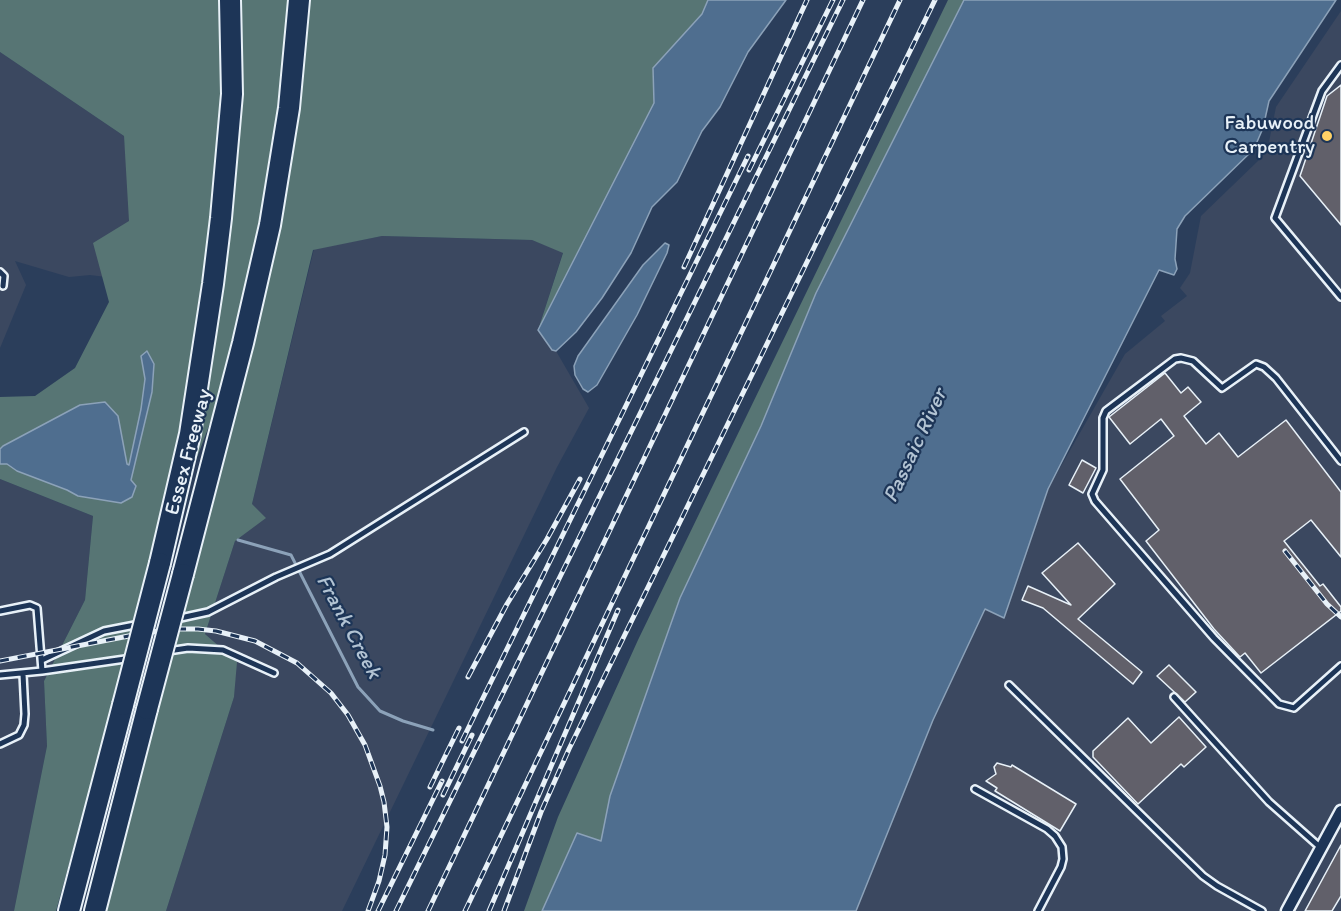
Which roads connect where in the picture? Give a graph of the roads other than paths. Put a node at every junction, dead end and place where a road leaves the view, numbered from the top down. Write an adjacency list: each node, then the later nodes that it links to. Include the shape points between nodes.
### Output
1 (230, 0): 5 (highway, Essex Freeway)
2 (243, 0): 5 (highway)
3 (299, 0): 29 (highway, Essex Freeway, bridge, via 289,108 270,225 243,343)
4 (1341, 64): 8 (lane, via 1322,91 1275,218)
5 (232, 94): 28 (highway, Essex Freeway, bridge, via 221,218 184,464)
6 (0, 272): 7 (lane, via 4,276)
7 (3, 286)
8 (1341, 297)
9 (524, 432): 12 (lane, via 330,554 208,612)
10 (1341, 461): 17 (lane, via 1264,367 1256,364 1222,388 1189,358 1175,359 1111,406 1103,418 1103,470 1092,494 1215,638 1278,704 1294,708)
11 (0, 610): 16 (lane, via 30,605 37,608)
12 (161, 621)
13 (150, 623): 16 (lane, via 104,631)
14 (154, 654): 19 (lane, via 188,648 223,650)
15 (142, 656): 18 (lane)
16 (42, 660): 18 (lane)
17 (1341, 666)
18 (42, 671): 20 (lane)
19 (274, 673)
20 (23, 674): 21 (lane); 24 (lane, via 24,725 19,735)
21 (0, 675)
22 (1009, 685): 31 (lane, via 1203,876)
23 (1174, 697): 27 (lane, via 1269,802)
24 (0, 744)
25 (975, 789): 30 (lane, via 1047,829 1062,847 1061,867)
26 (1341, 811): 27 (street)
27 (1321, 848): 32 (street)
28 (69, 911)
29 (95, 911)
30 (1038, 911)
31 (1262, 911)
32 (1287, 911)

